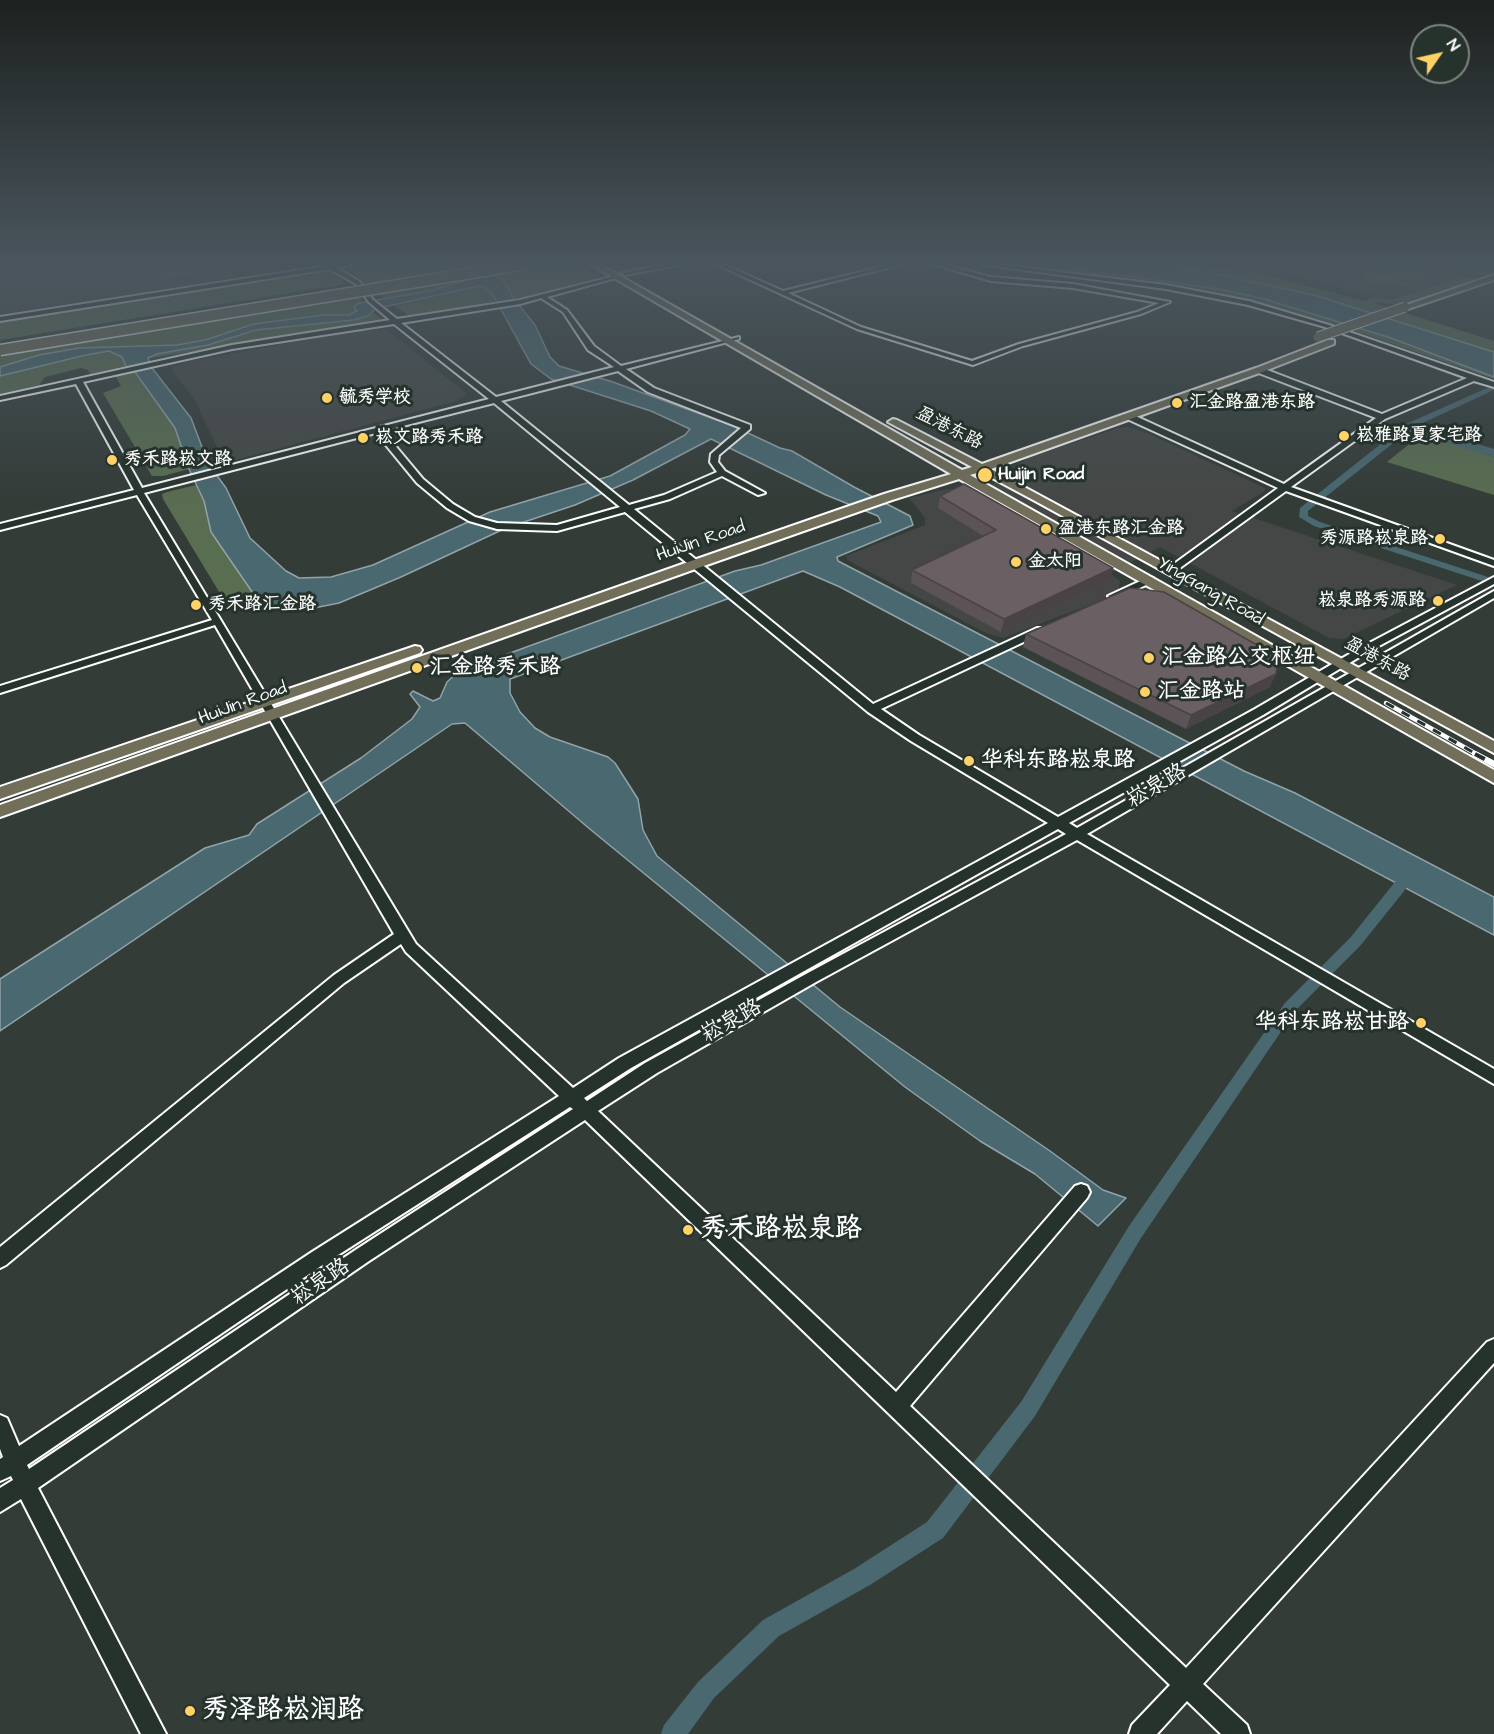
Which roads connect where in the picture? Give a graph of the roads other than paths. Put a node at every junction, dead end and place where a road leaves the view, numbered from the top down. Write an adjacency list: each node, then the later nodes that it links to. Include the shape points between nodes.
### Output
1 (31, 345): 13 (highway, bridge)
2 (256, 345): 17 (street)
3 (425, 345): 21 (street)
4 (589, 345): 14 (street)
5 (712, 345): 14 (street)
6 (740, 345): 27 (main road, YingGang Road)
7 (742, 345): 20 (main road)
8 (912, 345): 9 (street, via 973,363)
9 (1021, 345)
10 (1296, 345): 26 (main road, HuiJin Road, bridge)
11 (1322, 345): 15 (main road, HuiJin Road)
12 (1382, 345): 16 (street)
13 (0, 350)
14 (619, 368): 21 (street); 29 (street, via 651,390 747,427 715,454 714,462)
15 (1258, 370): 23 (main road, HuiJin Road); 24 (street)
16 (1474, 378): 18 (street); 24 (street)
17 (78, 380): 19 (street); 32 (street)
18 (1492, 384)
19 (0, 398)
20 (851, 399)
21 (495, 400): 25 (street); 35 (street)
22 (882, 416): 26 (main road, 盈港东路)
23 (1128, 416): 28 (main road, HuiJin Road); 31 (street)
24 (1382, 417): 31 (street)
25 (378, 430): 32 (street); 35 (street, via 420,481 472,519 497,526 557,528)
26 (969, 461): 27 (main road, HuiJin Road); 28 (main road, 盈港东路)
27 (951, 468): 30 (main road, YingGang Road); 34 (main road, HuiJin Road)
28 (982, 468): 30 (main road, HuiJin Road); 39 (main road, 盈港东路)
29 (722, 472): 33 (street); 35 (street, via 667,497)
30 (963, 474): 34 (main road, HuiJin Road); 40 (main road, YingGang Road)
31 (1283, 487): 38 (street); 39 (street)
32 (139, 491): 36 (street); 44 (street)
33 (760, 493)
34 (882, 494): 37 (main road, HuiJin Road, via 837,505); 37 (main road, HuiJin Road, via 850,510)
35 (628, 509): 37 (street)
36 (0, 527)
37 (691, 561): 51 (main road, HuiJin Road); 52 (street)
38 (1494, 563)
39 (1170, 571): 46 (main road, 盈港东路)
40 (1149, 580): 43 (street); 48 (main road, YingGang Road)
41 (1494, 580): 46 (street, 崧泉路)
42 (1494, 594): 47 (street, 崧泉路)
43 (1108, 599)
44 (218, 621): 50 (street); 51 (street)
45 (1052, 625): 52 (street)
46 (1342, 663): 47 (main road, 盈港东路); 48 (street, 崧泉路)
47 (1358, 672): 49 (street, 崧泉路); 53 (main road, 盈港东路)
48 (1319, 677): 49 (main road, YingGang Road); 57 (street, 崧泉路)
49 (1335, 686): 54 (main road, YingGang Road); 58 (street, 崧泉路)
50 (0, 690)
51 (270, 707): 55 (main road, HuiJin Road); 56 (main road, HuiJin Road); 59 (street)
52 (872, 709): 57 (street)
53 (1494, 748)
54 (1494, 777)
55 (0, 793)
56 (0, 811)
57 (1058, 823): 58 (street); 61 (street, 崧泉路)
58 (1077, 834): 60 (street); 62 (street, 崧泉路, via 770,1000)
59 (403, 936): 61 (street, via 429,965); 64 (street, via 339,979)
60 (1494, 1077)
61 (571, 1095): 62 (street); 68 (street, 崧泉路, via 318,1257)
62 (585, 1109): 66 (street); 69 (street, 崧泉路)
63 (1081, 1192): 66 (street)
64 (0, 1259)
65 (1494, 1349): 71 (street)
66 (897, 1406): 71 (street)
67 (0, 1425): 68 (street)
68 (7, 1466): 69 (street)
69 (25, 1484): 70 (street, 崧泉路); 72 (street)
70 (0, 1501)
71 (1188, 1685): 73 (street); 74 (street)
72 (154, 1734)
73 (1141, 1734)
74 (1238, 1734)

